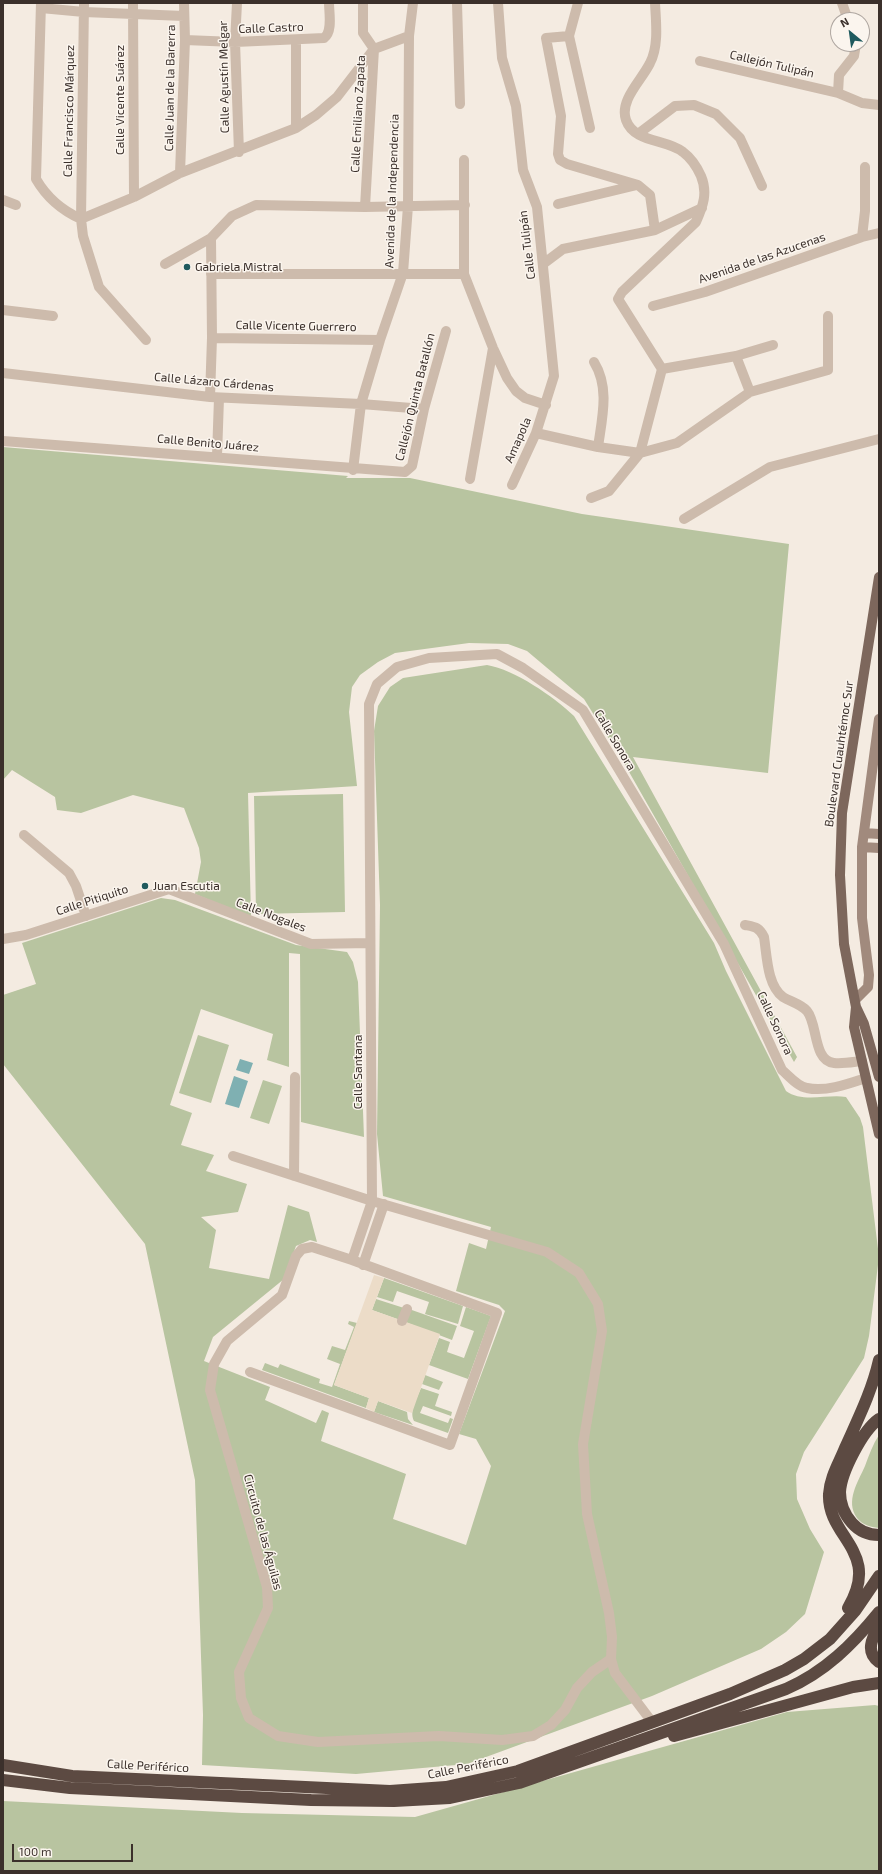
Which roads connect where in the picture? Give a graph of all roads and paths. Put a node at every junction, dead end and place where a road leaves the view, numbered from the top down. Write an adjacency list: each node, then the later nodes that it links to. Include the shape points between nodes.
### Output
1 (184, 3): 13 (street, Calle Juan de la Barerra)
2 (237, 3): 18 (street, Calle Agustín Melgar)
3 (329, 3): 17 (street, Calle Castro, via 328,36)
4 (363, 3): 19 (street, Calle Emiliano Zapata, via 363,33)
5 (413, 3): 14 (street, Avenida de la Independencia)
6 (457, 3): 23 (street)
7 (498, 3): 48 (street, Calle Tulipán, via 502,58 516,106 523,170 537,207)
8 (578, 3): 15 (street)
9 (655, 3): 27 (street, via 656,34 651,62 625,104 626,120)
10 (41, 6): 11 (street); 42 (street, via 36,179 48,197 64,211)
11 (84, 8): 12 (street); 42 (street, Calle Francisco Márquez)
12 (133, 8): 13 (street); 34 (street, Calle Vicente Suárez)
13 (184, 16): 16 (street, Calle Juan de la Barerra)
14 (409, 36): 19 (street); 39 (street, Avenida de la Independencia)
15 (569, 36): 26 (street); 32 (street, via 546,38 561,116 558,154 560,160)
16 (185, 40): 18 (street, Calle Castro); 31 (street, Calle Juan de la Barerra)
17 (296, 40): 18 (street, Calle Castro); 25 (street)
18 (235, 42): 28 (street, Calle Agustín Melgar)
19 (374, 49): 25 (street, via 337,97); 40 (street, Calle Emiliano Zapata)
20 (855, 52): 22 (street, via 839,75)
21 (700, 61): 22 (street, Callejón Tulipán)
22 (838, 93): 24 (street, Callejón Tulipán, via 862,103)
23 (460, 104)
24 (879, 105)
25 (296, 128): 28 (street)
26 (590, 128)
27 (638, 134): 33 (street, via 675,106 694,104 716,114 740,138); 41 (street, via 682,151 697,166 705,187)
28 (239, 152): 31 (street)
29 (464, 160): 38 (street)
30 (865, 167): 45 (street)
31 (180, 173): 34 (street)
32 (638, 185): 36 (street); 43 (street, via 650,195)
33 (762, 186)
34 (134, 197): 42 (street)
35 (3, 200): 37 (street)
36 (558, 204)
37 (16, 205)
38 (466, 205): 39 (street); 51 (street)
39 (408, 206): 40 (street); 49 (street, Avenida de la Independencia)
40 (365, 207): 46 (street, via 256,205 232,216)
41 (702, 208): 43 (street); 64 (street, via 696,222 622,292 618,299)
42 (81, 219): 58 (street, Calle Francisco Márquez, via 83,236 99,287)
43 (655, 230): 48 (street, via 563,249)
44 (879, 233): 45 (street, Avenida de las Azucenas)
45 (862, 237): 52 (street, Avenida de las Azucenas, via 705,292)
46 (212, 238): 47 (street); 50 (street)
47 (165, 264)
48 (543, 264): 69 (street, Calle Tulipán, via 554,376)
49 (403, 273): 50 (street); 51 (street); 59 (street, Avenida de la Independencia)
50 (211, 274): 57 (street)
51 (464, 274): 61 (street)
52 (653, 306)
53 (3, 310): 54 (street)
54 (53, 316)
55 (828, 316): 66 (street, via 828,370)
56 (446, 331): 70 (street, Callejón Quinta Batallón)
57 (212, 338): 59 (street, Calle Vicente Guerrero); 67 (street)
58 (146, 340)
59 (380, 340): 68 (street, Avenida de la Independencia)
60 (773, 345): 62 (street)
61 (493, 348): 69 (street, via 516,391 525,398); 79 (street)
62 (736, 356): 64 (street); 66 (street)
63 (594, 362): 74 (street, via 604,385)
64 (662, 369): 75 (street)
65 (3, 373): 67 (street, Calle Lázaro Cárdenas)
66 (750, 392): 75 (street, via 677,443)
67 (214, 398): 68 (street, Calle Lázaro Cárdenas); 76 (street)
68 (361, 404): 70 (street, Calle Lázaro Cárdenas); 77 (street, Avenida de la Independencia)
69 (546, 405): 71 (street, Amapola)
70 (424, 409): 78 (street, Callejón Quinta Batallón)
71 (536, 433): 74 (street); 80 (street, Amapola)
72 (879, 439): 82 (street, via 770,468)
73 (3, 441): 76 (street, Calle Benito Juárez)
74 (598, 447): 75 (street)
75 (640, 454): 81 (street, via 609,491)
76 (216, 456): 77 (street, Calle Benito Juárez)
77 (353, 470): 78 (street, Calle Benito Juárez)
78 (410, 470)
79 (470, 478)
80 (512, 485)
81 (591, 498)
82 (684, 519)
83 (879, 577): 95 (main road, Boulevard Cuauhtémoc Sur, via 842,813 840,901 844,944)
84 (879, 719): 85 (street)
85 (864, 833): 86 (street); 88 (street)
86 (879, 834)
87 (24, 835): 91 (street, via 69,873)
88 (862, 847): 89 (street); 95 (street, via 862,918 868,987)
89 (879, 848)
90 (189, 897): 91 (street, Calle Pitiquito, via 169,889); 94 (street, Calle Nogales, via 310,944)
91 (86, 916): 93 (street, Calle Pitiquito, via 26,935)
92 (745, 925): 96 (street, via 760,930 764,937 773,986 784,997 807,1012 820,1053 824,1058 833,1063)
93 (3, 939)
94 (370, 943): 99 (street, Calle Sonora, via 369,704 376,684 397,667 429,658 497,654 523,668 583,710 724,944 782,1070 807,1088 831,1088); 103 (street, Calle Santana)
95 (855, 1003): 96 (main road, Boulevard Cuauhtémoc Sur, via 854,1027); 98 (main road, Boulevard Cuauhtémoc Sur, via 864,1024)
96 (862, 1061): 99 (main road, Boulevard Cuauhtémoc Sur)
97 (295, 1077): 102 (street)
98 (879, 1077)
99 (866, 1078): 100 (main road, Boulevard Cuauhtémoc Sur)
100 (879, 1134)
101 (233, 1156): 102 (street)
102 (294, 1176): 103 (street)
103 (372, 1201): 104 (street); 105 (street, Calle Santana)
104 (384, 1204): 106 (street); 117 (street, via 547,1252 579,1273 598,1304 602,1331 583,1444 587,1514 609,1613)
105 (352, 1260): 106 (street); 117 (street, Circuito de las Águilas, via 312,1248 302,1249 296,1256 282,1294 227,1341 214,1364 210,1390 267,1587 268,1608 239,1672 241,1698 248,1718 278,1736 318,1742 439,1736 502,1740 532,1736 551,1725 565,1710 577,1688 592,1672)
106 (363, 1265): 110 (street, via 497,1313 450,1445)
107 (406, 1309): 108 (street)
108 (402, 1321)
109 (879, 1360): 116 (highway, via 867,1398 833,1475 829,1494 833,1513 860,1560 857,1592)
110 (250, 1372)
111 (879, 1420): 112 (highway, via 860,1440 840,1493 843,1511 853,1525 860,1531)
112 (879, 1534)
113 (879, 1576): 116 (highway, Calle Periférico)
114 (879, 1612): 121 (highway, via 860,1636 839,1656 800,1683)
115 (879, 1626): 118 (highway, via 870,1642 870,1651)
116 (836, 1633): 120 (highway, Calle Periférico, via 804,1659 778,1673 730,1694)
117 (611, 1659): 120 (street, via 615,1673)
118 (879, 1662)
119 (879, 1683): 121 (highway, via 853,1687 680,1735)
120 (652, 1722): 122 (highway, Calle Periférico, via 518,1771 446,1787 418,1790 390,1791 72,1776)
121 (644, 1740): 123 (highway, via 519,1783 433,1800 311,1800 70,1788)
122 (3, 1765)
123 (3, 1780)

